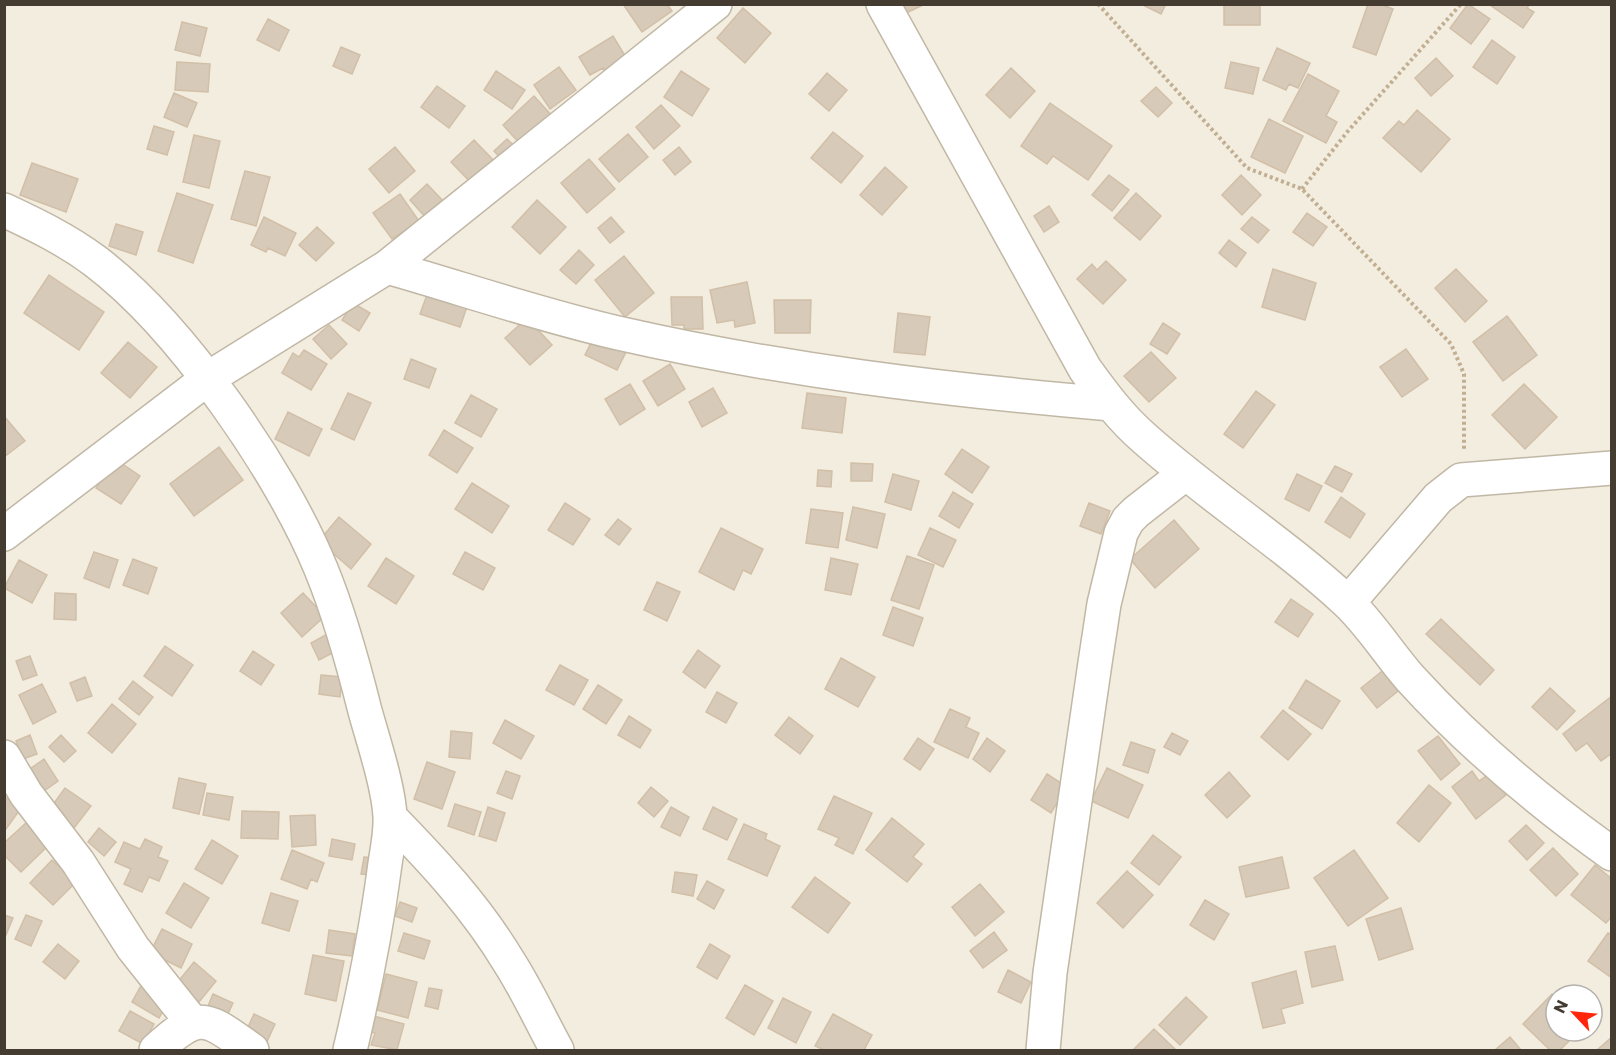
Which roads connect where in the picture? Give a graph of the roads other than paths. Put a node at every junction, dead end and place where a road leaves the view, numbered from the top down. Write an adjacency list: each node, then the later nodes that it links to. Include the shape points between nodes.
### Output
1 (715, 4): 4 (street)
2 (883, 4): 6 (street, via 1085,369)
3 (4, 210): 5 (street, via 46,230 95,261 141,300)
4 (387, 267): 5 (street); 6 (street, via 598,327 736,357 974,392)
5 (207, 379): 9 (street); 12 (street, via 282,493 320,567 360,690)
6 (1111, 404): 8 (street)
7 (1611, 468): 10 (street, via 1461,480 1438,498)
8 (1186, 472): 10 (street, via 1280,544); 19 (street, via 1136,512 1121,533 1104,604)
9 (4, 534)
10 (1348, 603): 13 (street, via 1457,726 1546,807)
11 (4, 757): 14 (street, via 133,948)
12 (390, 817): 17 (street, via 378,916); 18 (street, via 452,882 483,922)
13 (1611, 854)
14 (192, 1022): 15 (street); 16 (street, via 216,1025)
15 (156, 1050)
16 (252, 1050)
17 (350, 1050)
18 (557, 1050)
19 (1042, 1050)

